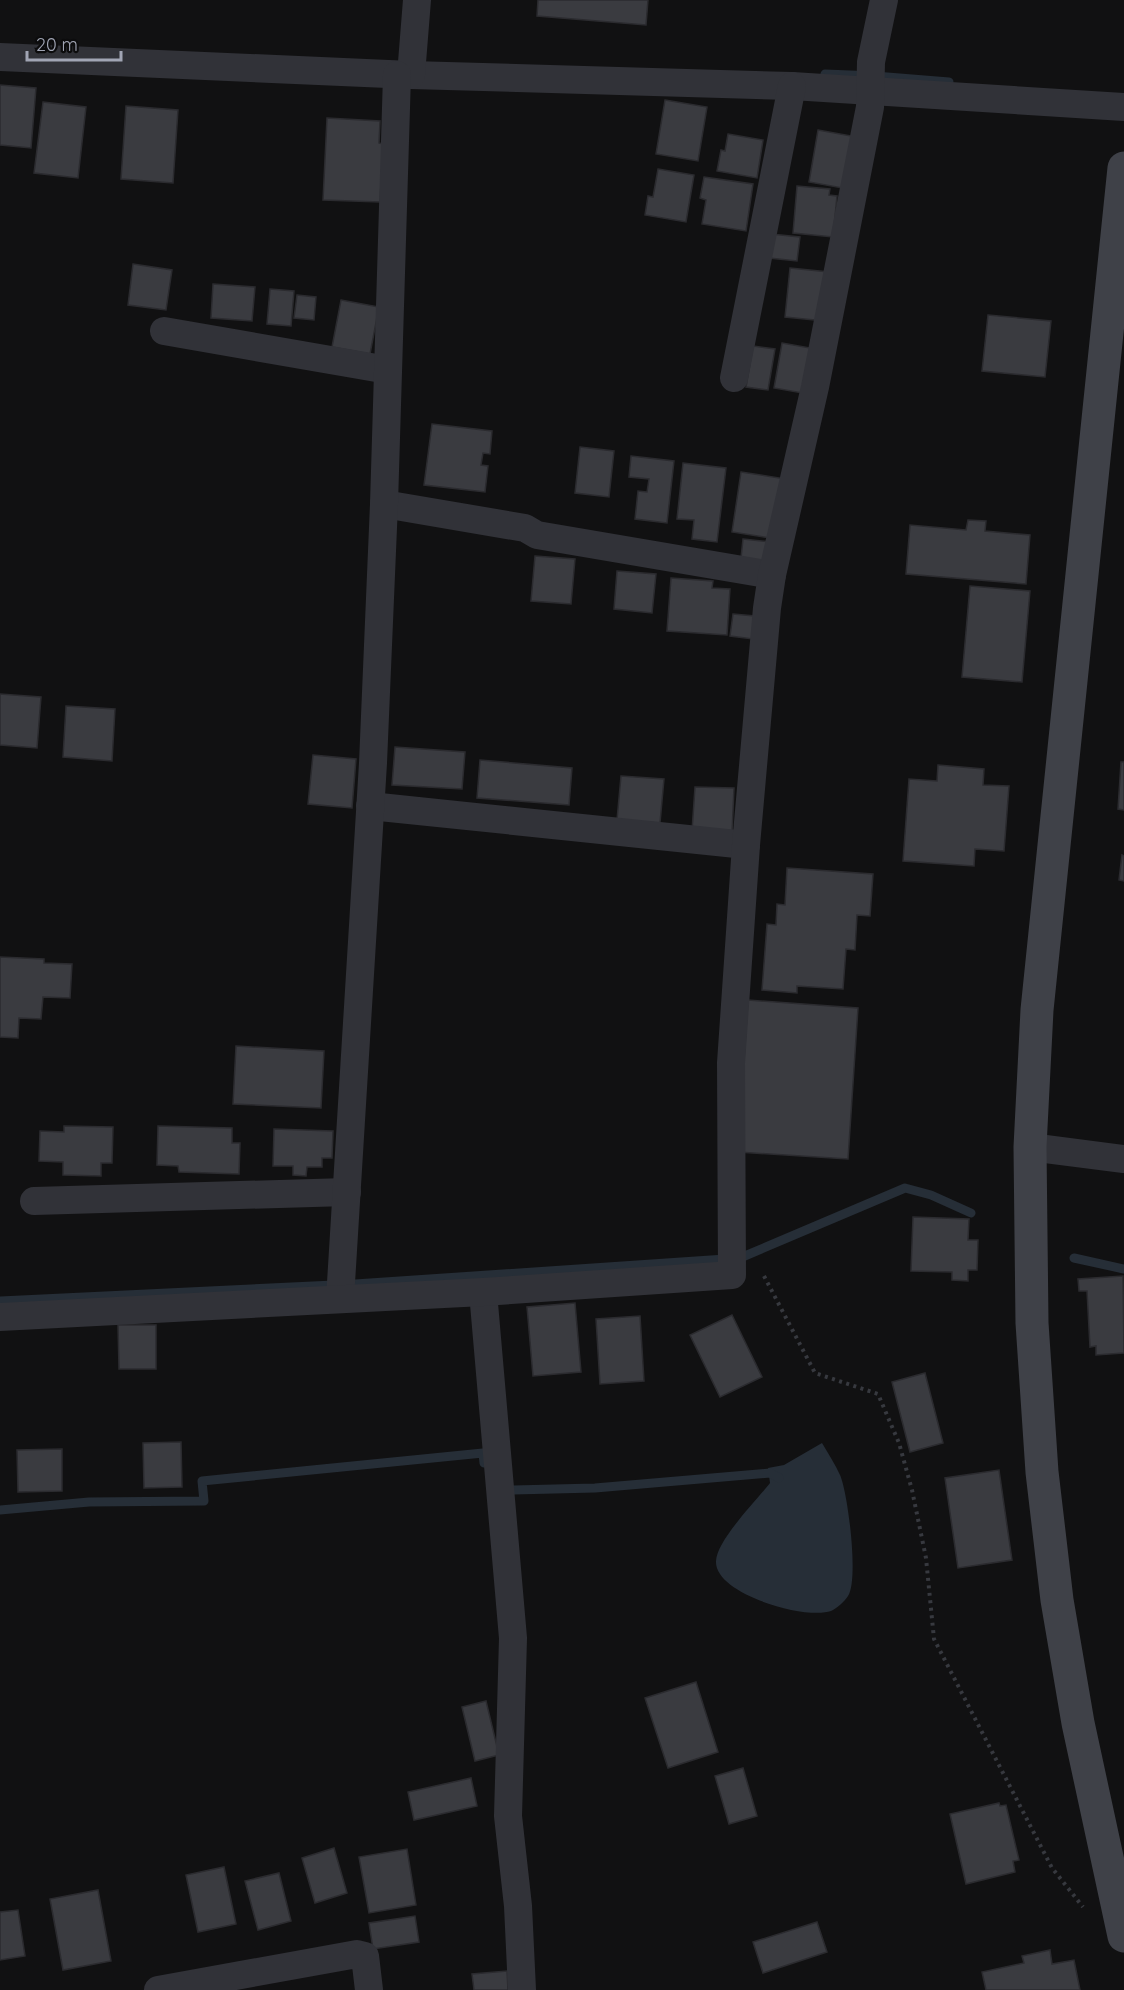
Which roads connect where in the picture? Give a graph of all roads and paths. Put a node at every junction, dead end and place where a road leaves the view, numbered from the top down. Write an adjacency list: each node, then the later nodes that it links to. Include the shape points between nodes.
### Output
1 (417, 0): 4 (street)
2 (884, 0): 5 (street)
3 (0, 57): 4 (street)
4 (404, 75): 6 (street); 10 (street)
5 (870, 79): 6 (street); 7 (street); 13 (street, via 870,107 817,376)
6 (792, 86): 11 (street)
7 (1124, 107)
8 (1124, 168): 16 (street, via 1037,1010)
9 (165, 331): 10 (street)
10 (388, 370): 12 (street)
11 (734, 378)
12 (384, 504): 13 (street); 14 (street)
13 (772, 575): 15 (street)
14 (370, 806): 15 (street); 18 (street)
15 (746, 845): 20 (street, via 731,1063)
16 (1030, 1147): 17 (street); 25 (street, via 1032,1323 1042,1472 1057,1600 1078,1724)
17 (1124, 1159)
18 (347, 1192): 19 (street); 21 (street)
19 (34, 1201)
20 (732, 1265): 22 (street); 24 (path, via 760,1269 815,1373 878,1394 899,1443 912,1491 926,1558 934,1639 1052,1868)
21 (341, 1290): 22 (street); 23 (street)
22 (483, 1292): 28 (street, via 513,1638 508,1816)
23 (0, 1317)
24 (1084, 1908)
25 (1124, 1936)
26 (158, 1990): 27 (street, via 357,1954 365,1956)
27 (369, 1990)
28 (522, 1990)

